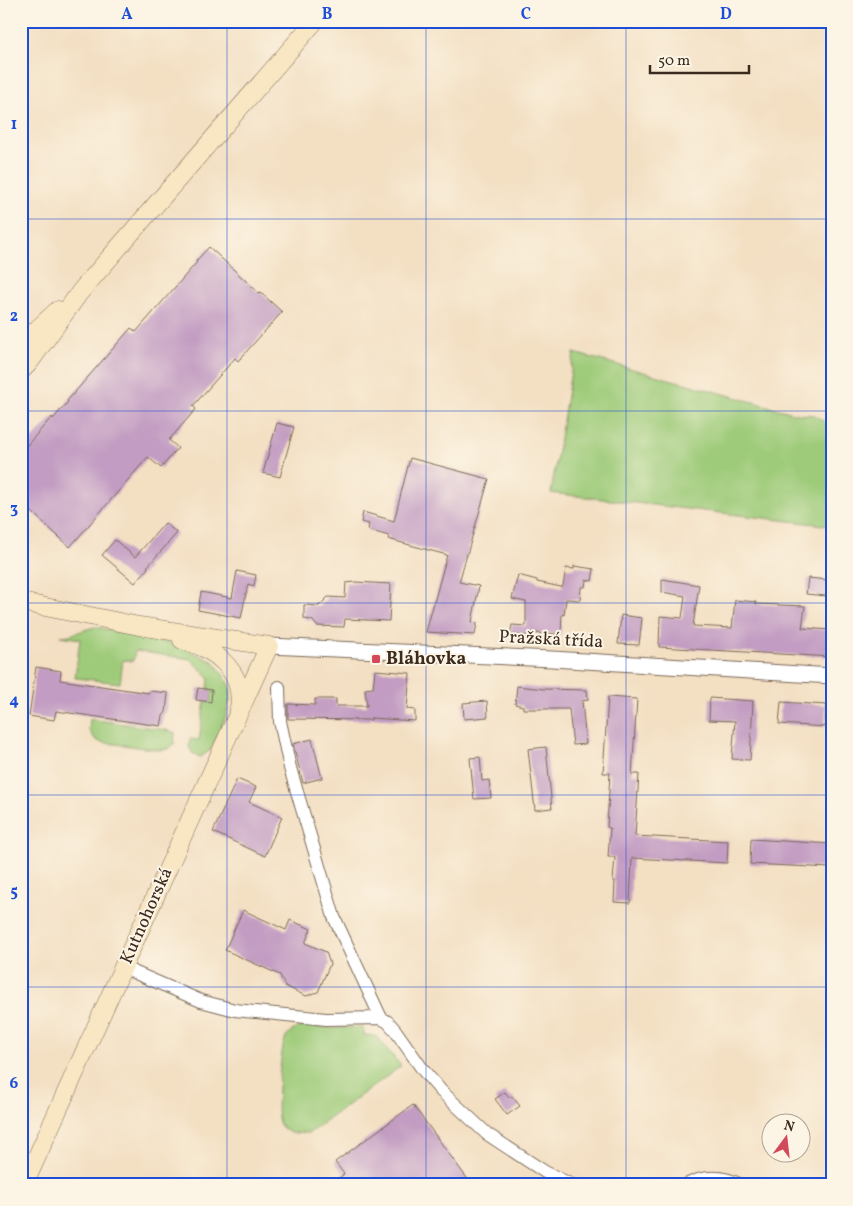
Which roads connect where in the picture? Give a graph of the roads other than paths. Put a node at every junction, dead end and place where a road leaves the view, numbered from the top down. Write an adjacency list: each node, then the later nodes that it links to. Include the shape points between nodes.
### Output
1 (315, 21): 2 (main road)
2 (80, 292): 3 (main road); 4 (main road)
3 (21, 344)
4 (21, 371)
5 (21, 602): 6 (main road)
6 (139, 626): 7 (main road); 10 (main road, via 199,645 221,659 239,689 240,705)
7 (269, 646): 8 (street, Pražská třída); 10 (main road, Kutnohorská)
8 (832, 676)
9 (280, 686): 12 (street, via 280,721 290,768 334,917)
10 (235, 720): 11 (main road, Kutnohorská)
11 (124, 968): 12 (street, via 201,1001 235,1010 326,1019); 13 (main road, Kutnohorská)
12 (381, 1018): 14 (street, via 388,1022 441,1091 487,1134 545,1172)
13 (24, 1185)
14 (572, 1185)
15 (686, 1185): 16 (street, via 714,1176)
16 (741, 1185)

